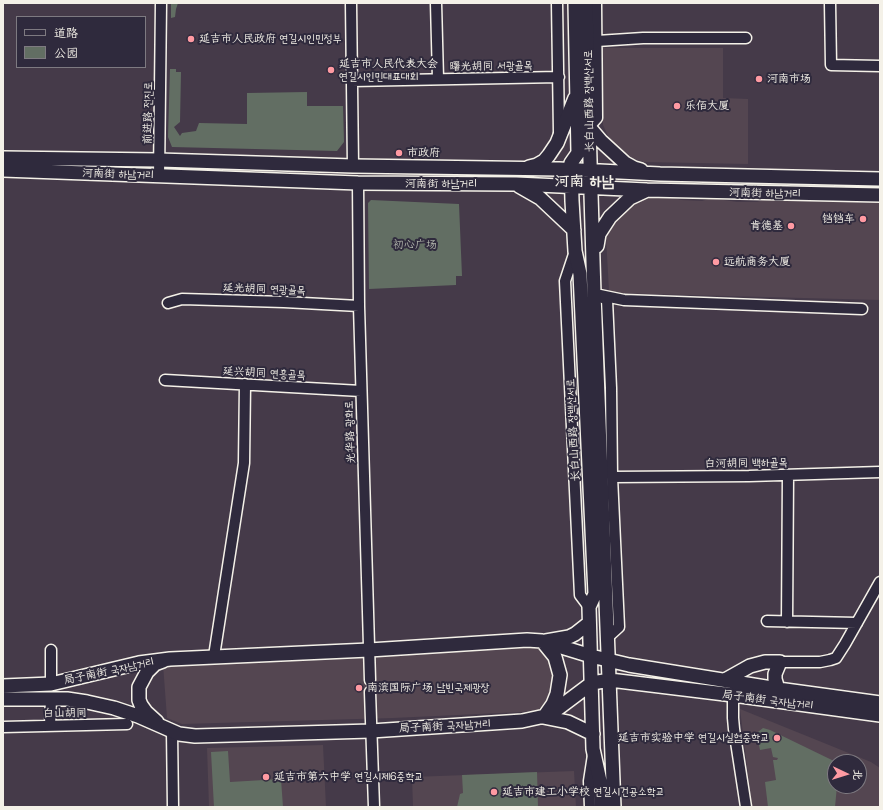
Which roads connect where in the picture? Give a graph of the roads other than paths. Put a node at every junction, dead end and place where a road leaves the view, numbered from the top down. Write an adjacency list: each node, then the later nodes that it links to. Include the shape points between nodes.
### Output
1 (161, 3): 19 (street, 前进路 전진로)
2 (351, 3): 14 (street)
3 (436, 3): 13 (street)
4 (557, 3): 12 (street)
5 (575, 3): 15 (main road, 长白山西路 장백산서로)
6 (586, 3): 16 (main road, 长白山西路 장백산서로)
7 (596, 3): 10 (street)
8 (830, 3): 11 (street, via 831,65)
9 (746, 38): 10 (street, via 643,38)
10 (597, 41): 16 (street, via 597,118)
11 (880, 66)
12 (559, 77): 13 (street, 曙光胡同 서광골목); 17 (street)
13 (438, 79): 14 (street, 曙光胡同 서광골목)
14 (352, 81): 21 (street)
15 (576, 95): 17 (main road); 24 (main road, 长白山西路 장백산서로, via 578,153 571,163)
16 (589, 127): 25 (main road, 长白山西路 장백산서로); 26 (main road, via 600,141 625,163 634,168)
17 (559, 134): 22 (main road, via 544,161)
18 (3, 158): 20 (main road, 河南街 하남거리)
19 (159, 160): 20 (main road, 河南街 하남거리); 21 (main road, 河南街 하남거리); 27 (street, 前进路 전진로)
20 (34, 165): 23 (main road, 河南街 하남거리); 27 (main road, 河南街 하남거리)
21 (353, 166): 22 (main road, 河南街 하남거리)
22 (522, 169): 24 (main road, 河南街 하남거리)
23 (3, 170)
24 (572, 170): 25 (main road, 河南街 하남거리); 31 (main road, 长白山西路 장백산서로)
25 (590, 170): 26 (main road, 河南街 하남거리); 32 (main road, 长白山西路 장백산서로)
26 (660, 174): 28 (main road, 河南街 하남거리)
27 (159, 176): 29 (main road, 河南街 하남거리)
28 (880, 179)
29 (358, 183): 30 (main road, 河南街 하남거리); 39 (street, 光华路 광화로)
30 (516, 184): 31 (main road, 河南街 하남거리); 35 (main road, via 540,198)
31 (572, 187): 32 (main road, 河南街 하남거리); 35 (main road, 长白山西路 장백산서로)
32 (591, 187): 33 (main road, 河南街 하남거리); 36 (main road, 长白山西路 장백산서로)
33 (647, 190): 34 (main road, 河南街 하남거리); 36 (main road, via 630,198 610,217 599,234)
34 (880, 195)
35 (574, 230): 49 (main road, 长白山西路 장백산서로, via 580,274 595,594 588,607)
36 (594, 259): 37 (main road, 长白山西路 장백산서로)
37 (594, 294): 40 (street, via 624,300); 46 (street, via 606,300 611,388); 52 (main road, 长白山西路 장백산서로)
38 (168, 303): 39 (street, 延光胡同 연광골목, via 190,300)
39 (359, 306): 43 (street, 光华路 광화로)
40 (862, 309)
41 (165, 380): 42 (street, 延兴胡同 연흥골목)
42 (245, 384): 43 (street, 延兴胡同 연흥골목); 56 (street, via 244,463)
43 (361, 391): 55 (street, 光华路 광화로)
44 (880, 472): 45 (street, 白河胡同 백하골목)
45 (788, 475): 46 (street, 白河胡同 백하골목); 50 (street)
46 (612, 477): 52 (street, via 619,627)
47 (880, 582): 51 (street)
48 (767, 621): 50 (street)
49 (589, 622): 53 (main road, via 569,637); 57 (main road, 长白山西路 장백산서로)
50 (787, 622): 51 (street)
51 (857, 623): 60 (street, via 836,658 820,662)
52 (608, 637): 59 (main road, 长白山西路 장백산서로)
53 (542, 641): 55 (main road, 局子南街 국자남거리); 57 (main road, 局子南街 국자남거리); 74 (main road, via 555,657 560,675 553,704)
54 (51, 650): 65 (street)
55 (369, 650): 56 (main road, 局子南街 국자남거리); 61 (street, 光华路 광화로)
56 (214, 656): 58 (main road, 局子南街 국자남거리)
57 (591, 656): 59 (main road, 局子南街 국자남거리); 64 (main road, 长白山西路 장백산서로)
58 (164, 660): 65 (main road, 局子南街 국자남거리, via 126,665); 78 (main road, via 147,672 138,693 141,705)
59 (608, 660): 62 (main road, 长白山西路 장백산서로); 63 (main road, 局子南街 국자남거리)
60 (780, 662): 63 (main road, via 750,666); 67 (main road, via 775,674)
61 (370, 680)
62 (610, 680): 64 (main road, 局子南街 국자남거리); 69 (main road, 局子南街 국자남거리); 86 (main road, 长白山西路 장백산서로)
63 (726, 680): 67 (main road, 局子南街 국자남거리)
64 (592, 683): 74 (main road, 局子南街 국자남거리); 80 (main road, 长白山西路 장백산서로)
65 (51, 684): 66 (main road, 局子南街 국자남거리)
66 (3, 686)
67 (778, 689): 72 (main road, 局子南街 국자남거리)
68 (370, 692): 79 (street)
69 (733, 695): 73 (main road, 局子南街 국자남거리); 87 (street, via 733,723)
70 (3, 699): 71 (main road, 局子南街 국자남거리)
71 (51, 699): 77 (street); 78 (main road, 局子南街 국자남거리, via 67,699 114,708)
72 (880, 702)
73 (880, 714)
74 (543, 717): 79 (main road, 局子南街 국자남거리, via 522,721); 80 (main road, via 568,722)
75 (127, 724): 77 (street, 白山胡同)
76 (3, 726): 77 (street, 白山胡同)
77 (50, 726)
78 (166, 728): 79 (main road, 局子南街 국자남거리, via 179,734 195,736); 82 (street)
79 (371, 731): 83 (street)
80 (593, 734): 81 (main road, 长白山西路 장백산서로)
81 (593, 749): 84 (street, 长白山西路 장백산서로, via 589,781); 85 (main road, 长白山西路 장백산서로, via 600,781)
82 (173, 807)
83 (374, 807)
84 (590, 807)
85 (601, 807)
86 (614, 807)
87 (746, 807)

